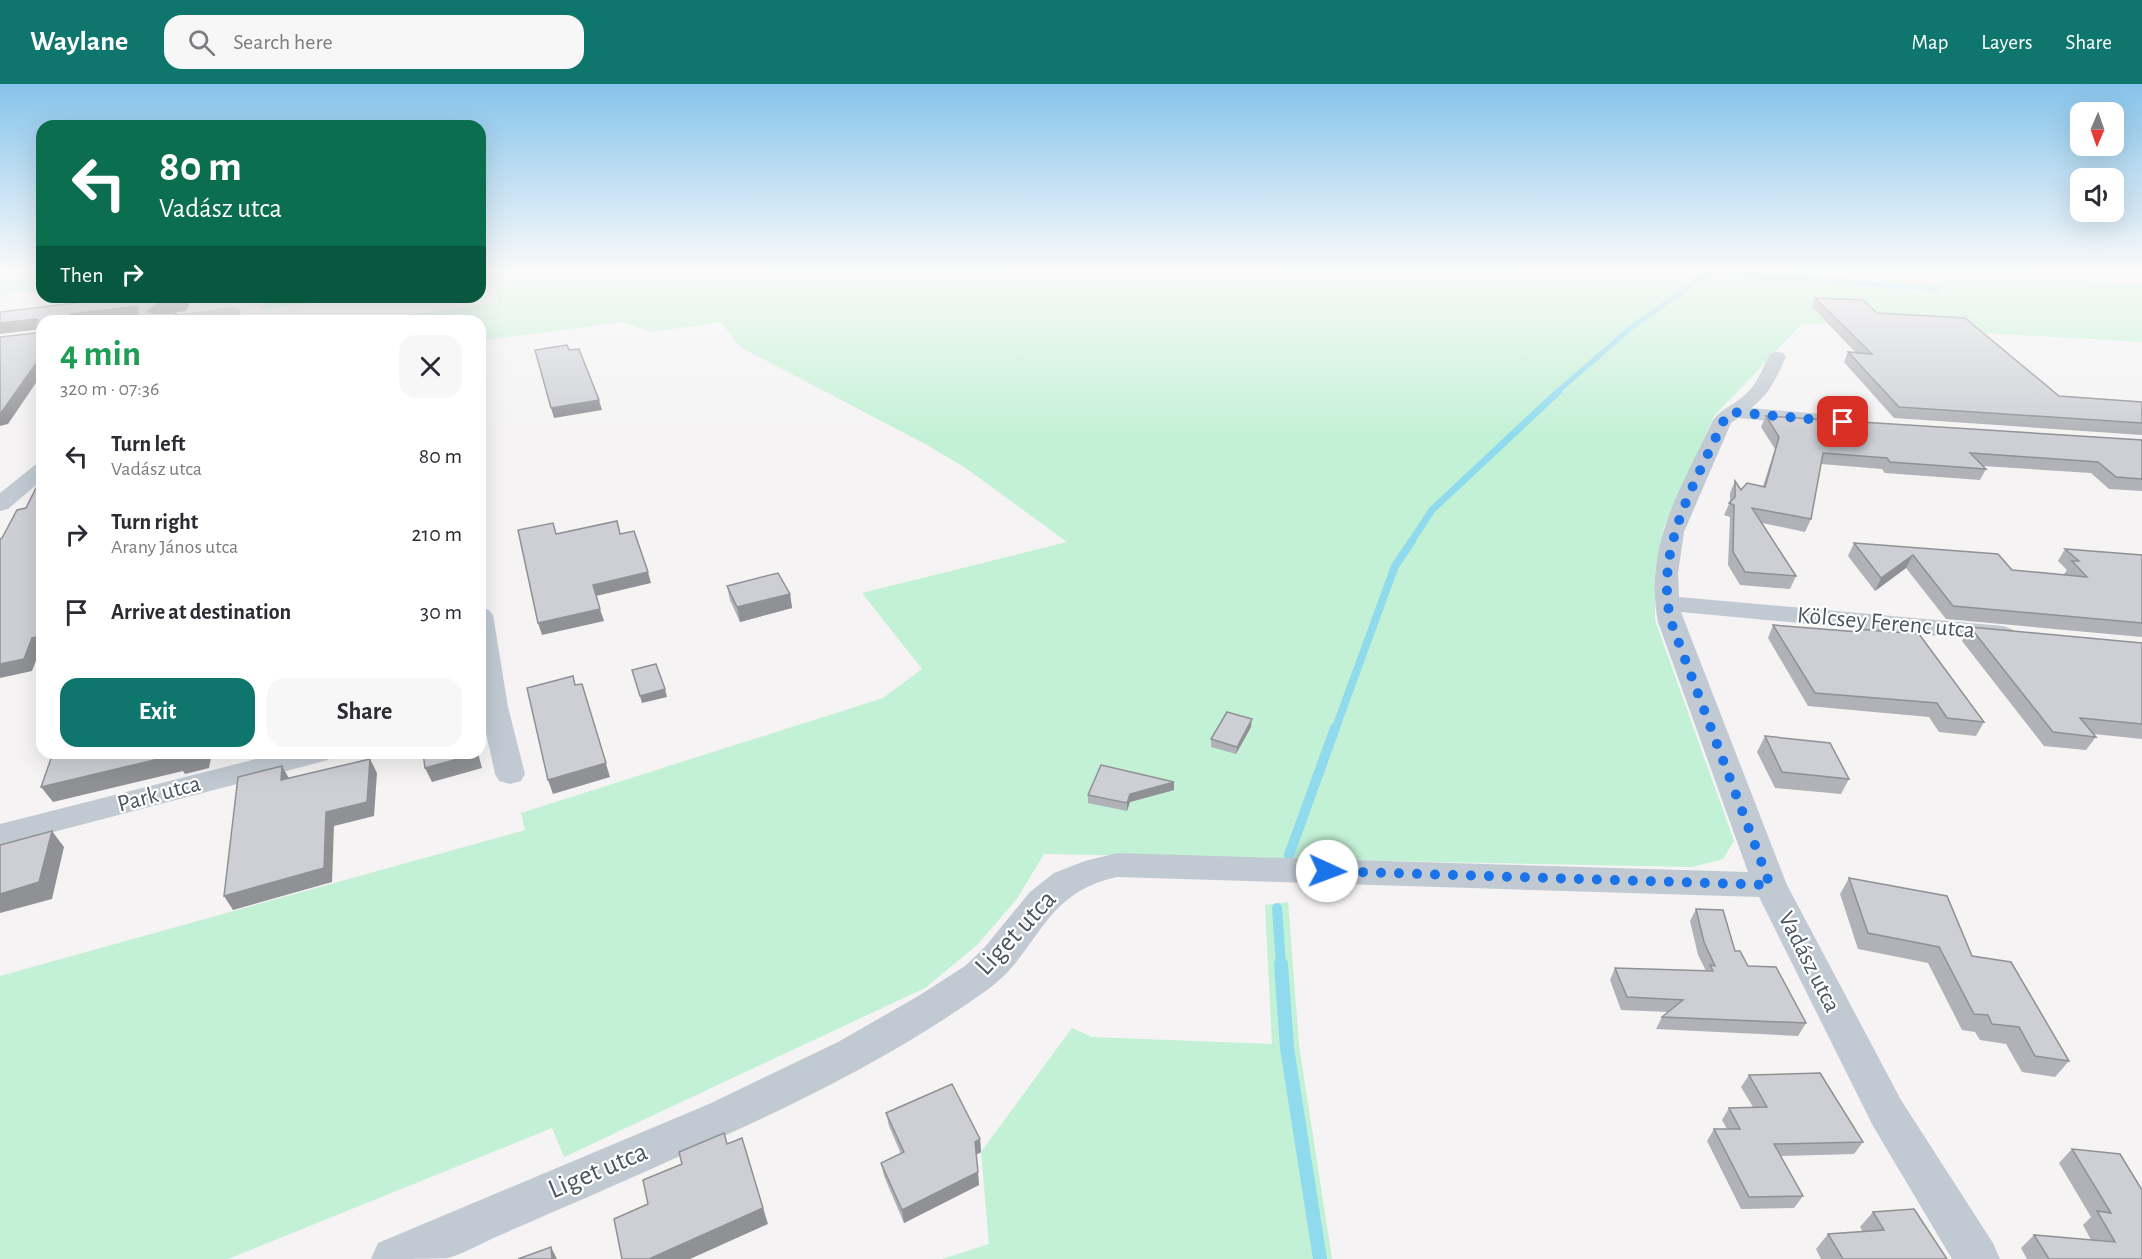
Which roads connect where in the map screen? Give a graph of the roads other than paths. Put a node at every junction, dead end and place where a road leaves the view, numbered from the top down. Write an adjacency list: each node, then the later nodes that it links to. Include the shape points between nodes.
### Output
1 (1777, 357): 2 (street, Vadász utca, via 1753,398)
2 (1731, 412): 3 (street); 6 (street, Vadász utca, via 1673,532 1666,573)
3 (1866, 424)
4 (36, 474): 5 (street)
5 (0, 504)
6 (1667, 603): 7 (street, Kölcsey Ferenc utca); 12 (street, Vadász utca)
7 (2023, 636)
8 (487, 709): 10 (street)
9 (295, 759): 11 (street, Park utca)
10 (510, 774)
11 (0, 835)
12 (1770, 885): 13 (street, Liget utca, via 1117,865 1093,869 1072,877 1046,895 976,978 852,1054 721,1119); 14 (street, Vadász utca, via 1887,1113)
13 (394, 1259)
14 (1977, 1259)

